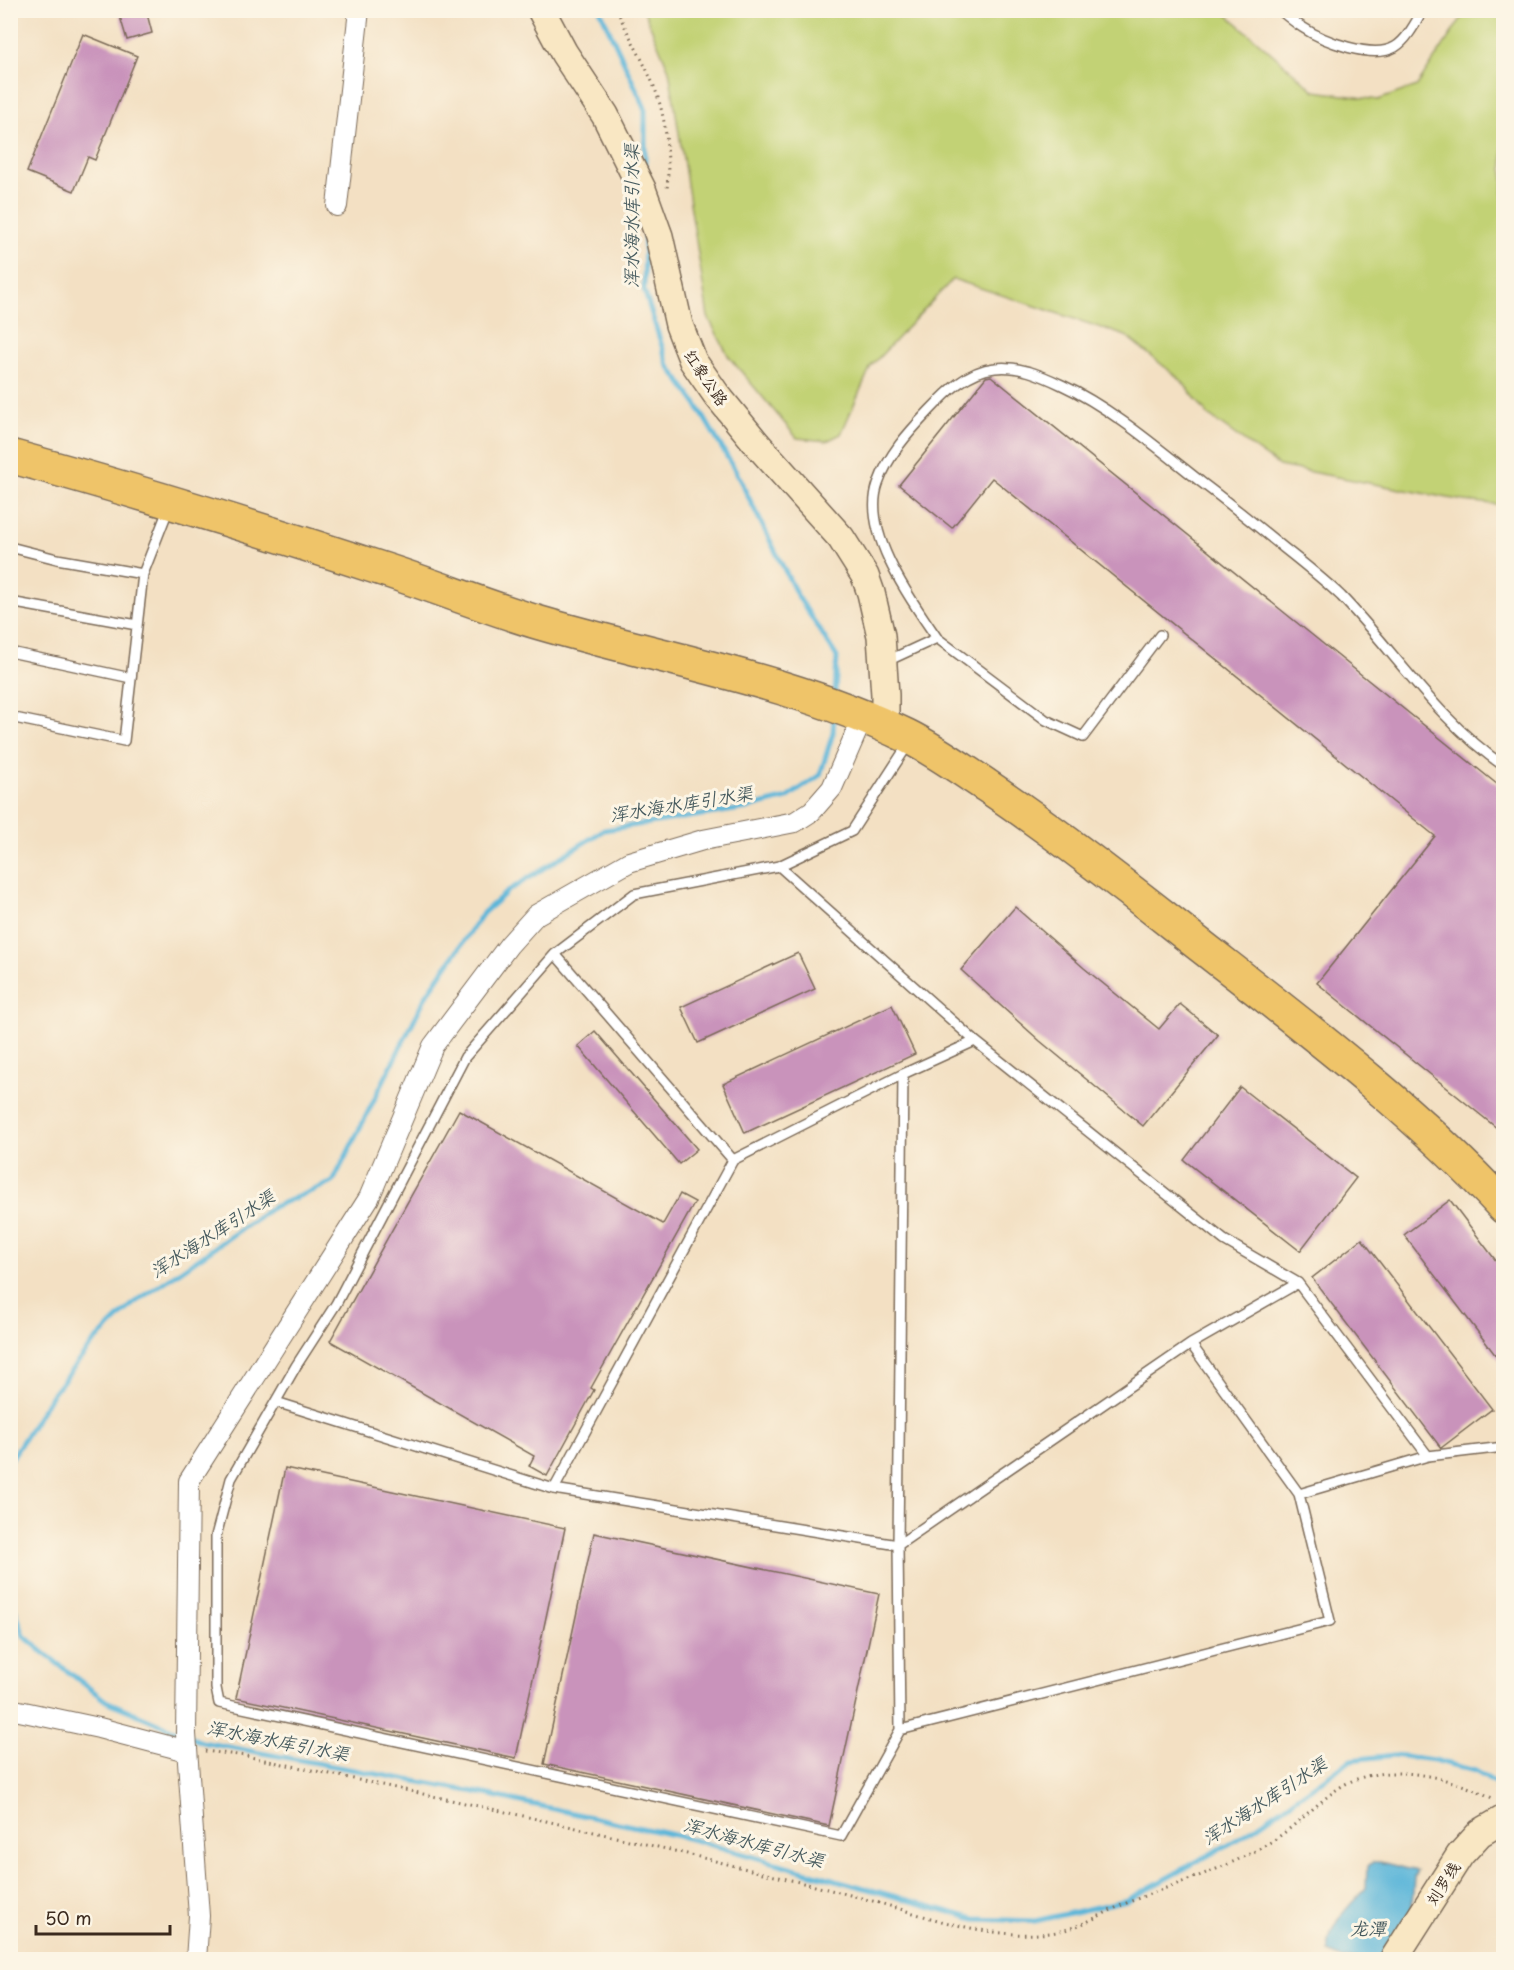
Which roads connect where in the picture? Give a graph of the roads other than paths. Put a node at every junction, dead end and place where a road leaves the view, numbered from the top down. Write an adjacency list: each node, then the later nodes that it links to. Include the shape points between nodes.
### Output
1 (359, 10): 5 (street)
2 (541, 10): 15 (main road, 红象公路, via 629,162 659,205 665,257 680,325 693,361 757,444 854,556 871,593)
3 (1280, 10): 4 (lane, via 1303,28 1347,47 1381,52 1396,47)
4 (1423, 10)
5 (337, 206)
6 (10, 456): 7 (highway)
7 (165, 511): 9 (lane); 18 (highway, via 372,565 539,622 801,694)
8 (10, 547): 9 (lane)
9 (143, 574): 11 (lane)
10 (10, 602): 11 (lane)
11 (137, 625): 16 (lane)
12 (1160, 635): 13 (lane, via 1083,737 1046,720)
13 (937, 638): 15 (lane); 19 (lane, via 885,548 876,524 876,489 896,449 960,382 995,368 1015,368 1063,385 1102,409 1295,557 1339,594 1430,699)
14 (10, 652): 16 (lane)
15 (883, 663): 18 (main road, 红象公路)
16 (131, 678): 17 (lane, via 124,741)
17 (10, 717)
18 (877, 723): 20 (lane, via 852,831); 25 (highway, via 986,785 1220,961 1389,1098); 36 (street, via 812,811 795,822 703,840 629,862 536,915 433,1046 369,1198 189,1481)
19 (1503, 766)
20 (779, 866): 21 (lane, via 634,894); 22 (lane)
21 (555, 954): 24 (lane); 28 (lane, via 465,1057 336,1304)
22 (975, 1041): 23 (lane); 26 (lane, via 1224,1240)
23 (903, 1074): 24 (lane); 33 (lane)
24 (733, 1160): 31 (lane)
25 (1503, 1207)
26 (1298, 1283): 27 (lane); 30 (lane)
27 (1191, 1344): 32 (lane); 33 (lane)
28 (276, 1402): 31 (lane); 35 (lane, via 231,1479 216,1536 219,1703 841,1836)
29 (1503, 1447): 30 (lane)
30 (1428, 1456): 32 (lane)
31 (554, 1489): 33 (lane)
32 (1299, 1494): 35 (lane, via 1330,1621)
33 (898, 1545): 35 (lane)
34 (10, 1709): 36 (street)
35 (900, 1730)
36 (186, 1743): 38 (street, via 198,1916)
37 (1501, 1810): 39 (main road, 刘罗线, via 1460,1855)
38 (196, 1959)
39 (1393, 1959)

